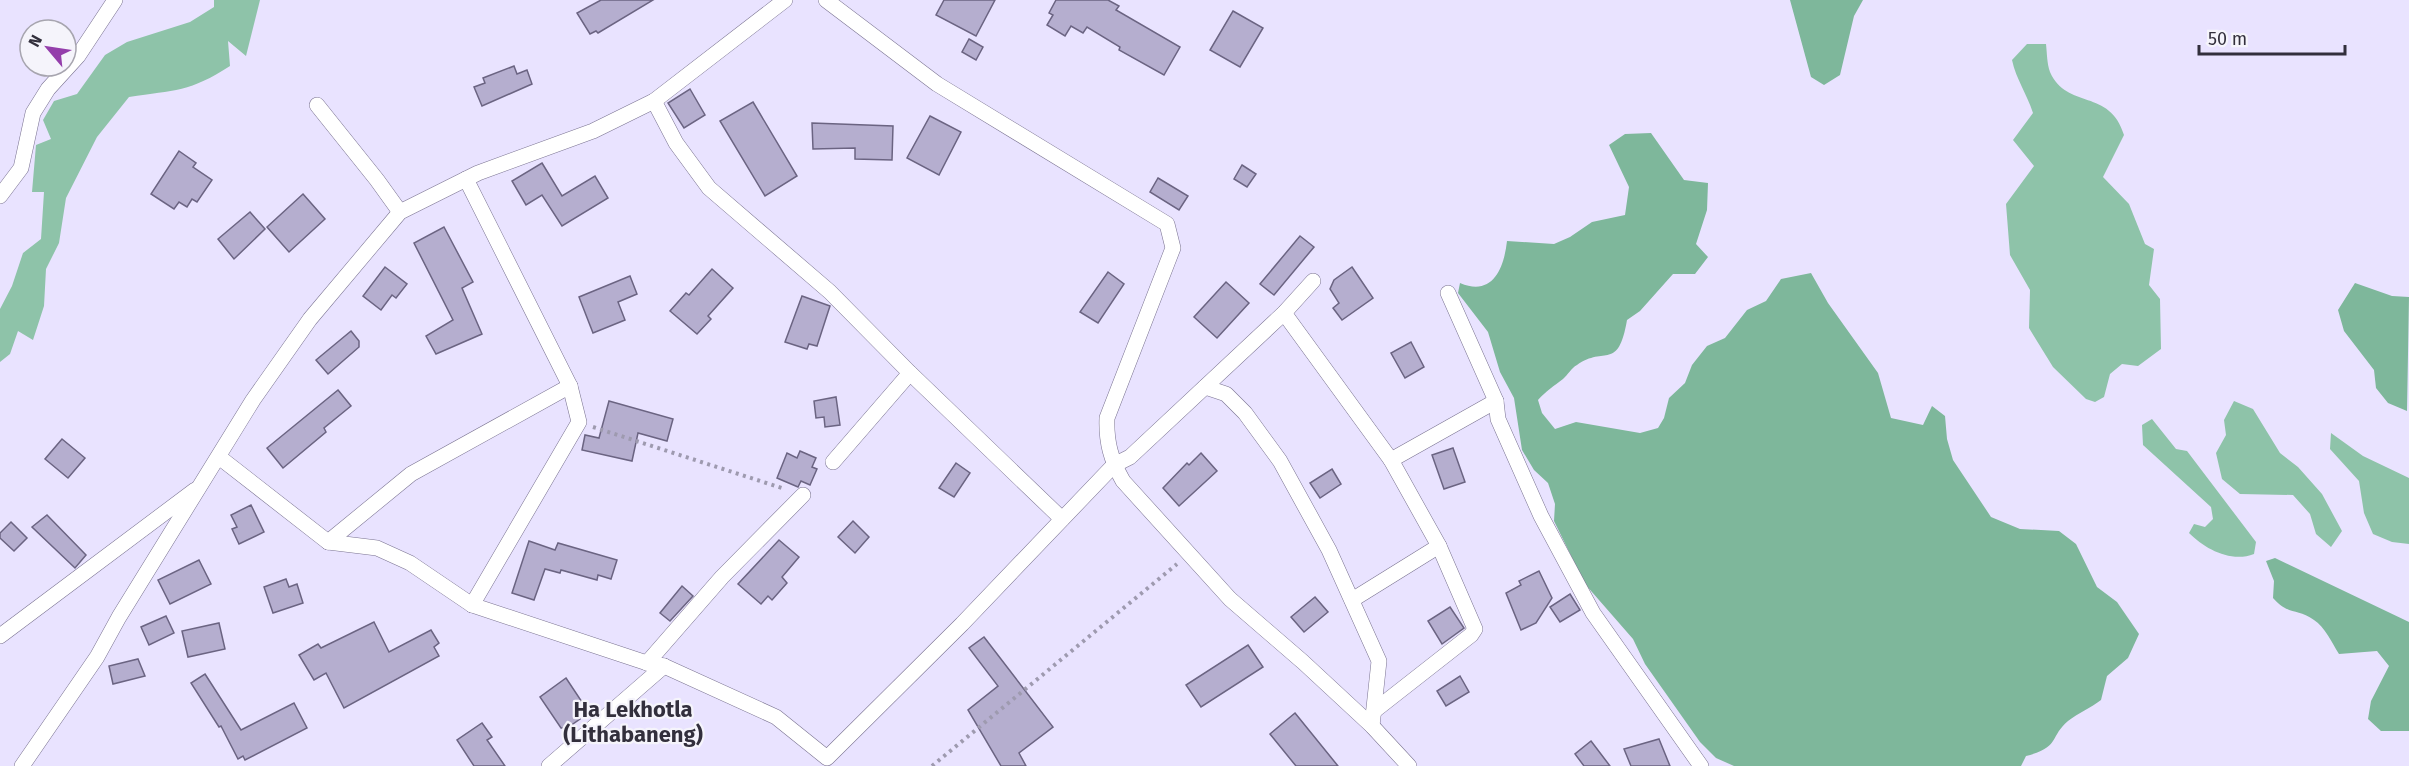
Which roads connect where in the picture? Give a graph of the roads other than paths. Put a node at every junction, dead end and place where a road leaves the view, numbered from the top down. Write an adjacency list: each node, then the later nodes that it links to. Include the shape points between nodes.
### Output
1 (115, 0): 7 (street, via 33,113 21,168)
2 (785, 0): 4 (street)
3 (834, 2): 19 (street, via 899,58 937,84 1167,224 1173,248 1107,418 1106,441)
4 (654, 101): 6 (street, via 593,132); 12 (street, via 676,143 709,188 830,292)
5 (317, 105): 8 (street)
6 (466, 179): 8 (street); 13 (street)
7 (0, 196)
8 (400, 212): 16 (street, via 310,319 253,400)
9 (1313, 281): 11 (street)
10 (1449, 293): 15 (street)
11 (1284, 313): 14 (street); 17 (street)
12 (910, 374): 18 (street); 22 (street)
13 (570, 386): 23 (street, via 411,474); 26 (street, via 579,422)
14 (1205, 387): 19 (street, via 1130,457); 25 (street, via 1226,394 1280,461)
15 (1496, 401): 17 (street); 35 (street, via 1498,419 1541,516 1593,613)
16 (219, 458): 20 (street); 23 (street)
17 (1391, 460): 24 (street)
18 (833, 462)
19 (1114, 465): 22 (street); 30 (street, via 1123,481 1230,599)
20 (202, 485): 27 (street); 32 (street, via 98,657)
21 (803, 495): 28 (street, via 722,577)
22 (1062, 519): 31 (street)
23 (328, 542): 26 (street, via 377,548 410,563)
24 (1438, 546): 25 (street); 30 (street, via 1475,628)
25 (1352, 600): 30 (street, via 1379,661)
26 (472, 605): 28 (street)
27 (0, 636)
28 (647, 663): 29 (street)
29 (664, 666): 31 (street, via 776,717); 33 (street)
30 (1373, 718): 34 (street)
31 (830, 762)
32 (22, 766)
33 (549, 766)
34 (1409, 766)
35 (1701, 766)

